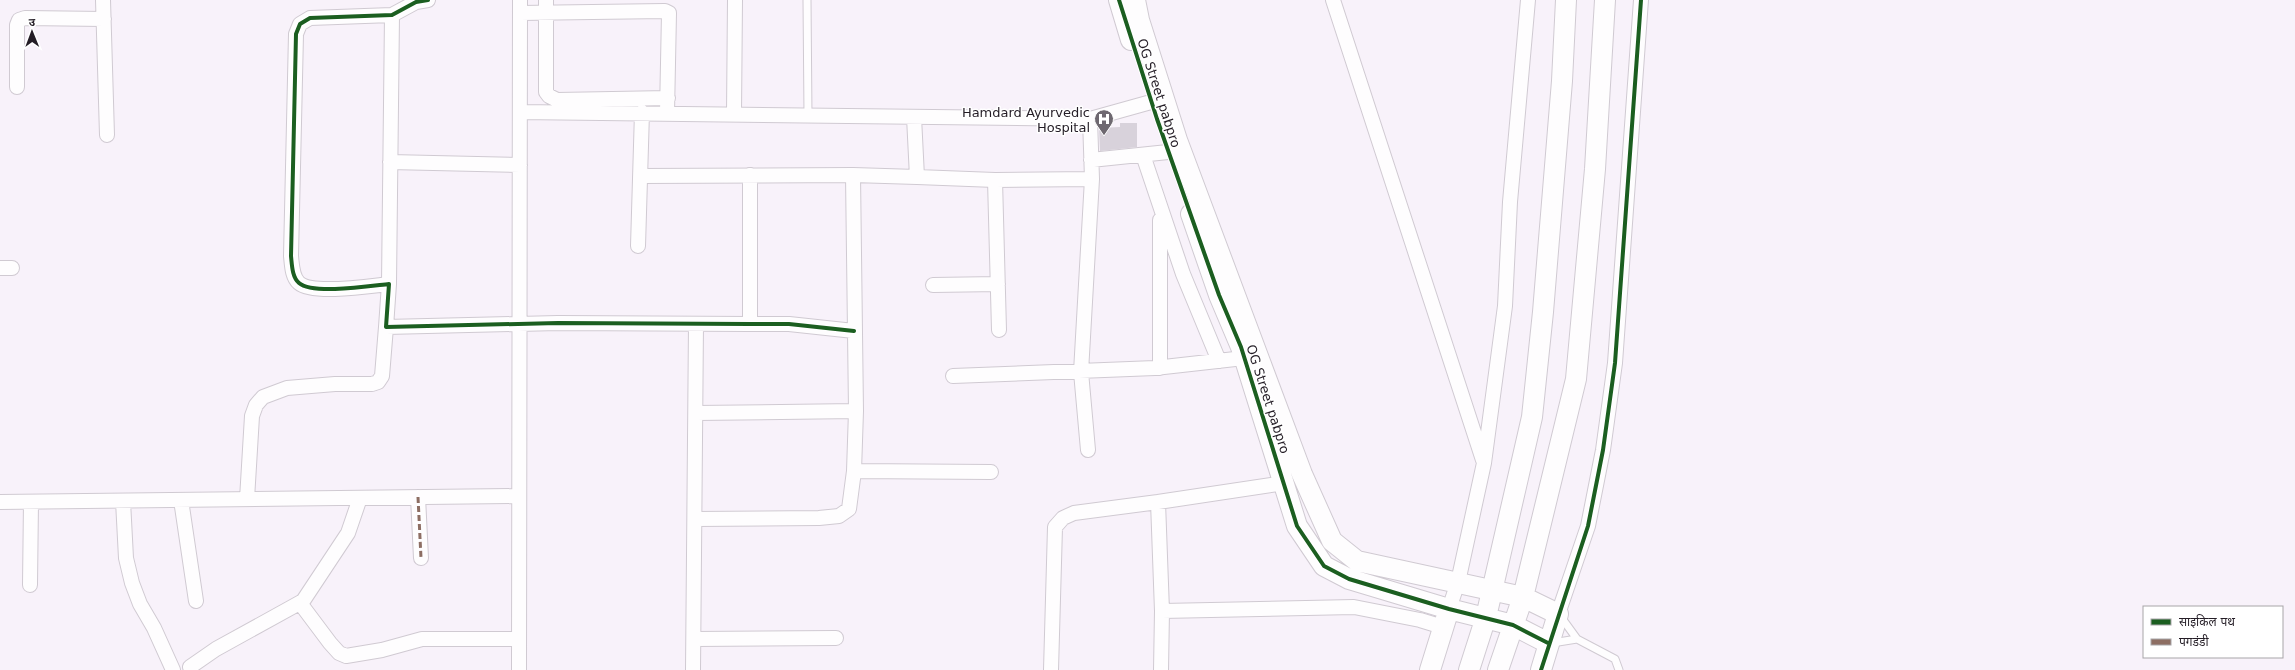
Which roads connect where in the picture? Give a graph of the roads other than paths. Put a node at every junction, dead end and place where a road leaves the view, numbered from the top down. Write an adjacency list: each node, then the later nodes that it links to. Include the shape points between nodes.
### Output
1 (103, 0): 15 (street)
2 (735, 0): 22 (street)
3 (807, 0): 23 (lane)
4 (1119, 0): 18 (street, OG Street pabpro)
5 (1135, 0): 49 (street, OG Street pabpro, via 1177,140)
6 (1333, 0): 57 (street)
7 (1528, 0): 57 (street, via 1510,202 1505,306)
8 (1566, 0): 74 (street, via 1562,82 1532,417)
9 (1605, 0): 75 (street, via 1595,169 1576,379)
10 (1641, 0): 79 (street, via 1615,363 1603,450 1588,526)
11 (420, 1): 14 (street)
12 (520, 7): 13 (street); 19 (street)
13 (546, 7): 17 (street, via 669,13); 17 (street, via 546,92 549,96 557,100)
14 (392, 15): 30 (street); 40 (street, via 310,18 300,24 296,34 291,256 294,276 305,286 322,288)
15 (104, 19): 16 (street, via 19,20); 26 (street)
16 (18, 87)
17 (668, 98): 21 (street)
18 (1151, 102): 25 (street); 27 (street, OG Street pabpro)
19 (520, 112): 20 (street); 31 (street)
20 (642, 112): 21 (street); 34 (street)
21 (667, 113): 22 (street)
22 (734, 113): 23 (street)
23 (808, 114): 24 (street)
24 (914, 117): 25 (street); 35 (street)
25 (1090, 119): 29 (street)
26 (107, 135)
27 (1168, 152): 28 (street); 49 (street, OG Street pabpro)
28 (1143, 155): 29 (street); 38 (street)
29 (1091, 160): 36 (street)
30 (390, 162): 31 (street); 40 (street)
31 (520, 165): 43 (street)
32 (750, 175): 33 (street); 34 (street); 45 (street)
33 (853, 175): 35 (street); 48 (street)
34 (640, 176): 39 (street)
35 (917, 176): 37 (street)
36 (1092, 179): 37 (street); 52 (street)
37 (995, 180): 41 (street)
38 (1160, 207): 50 (street, via 1183,274); 51 (street)
39 (638, 246)
40 (389, 284): 46 (street)
41 (998, 284): 42 (street); 47 (street)
42 (933, 285)
43 (520, 324): 44 (street); 46 (street); 61 (street)
44 (696, 324): 45 (street); 55 (street)
45 (750, 324): 48 (street, via 789,324)
46 (386, 327): 64 (street, via 382,376 378,382 287,388 263,397 256,405 252,416)
47 (999, 330)
48 (854, 331): 54 (street)
49 (1251, 357): 50 (street); 60 (street, OG Street pabpro); 72 (street, OG Street pabpro, via 1332,541 1357,561)
50 (1219, 361): 51 (street)
51 (1160, 368): 52 (street)
52 (1082, 372): 53 (street); 56 (street)
53 (953, 376)
54 (856, 411): 55 (street); 58 (street)
55 (696, 413): 70 (street)
56 (1088, 450)
57 (1484, 463): 72 (street)
58 (854, 471): 59 (street); 70 (street, via 849,509 839,516)
59 (991, 472)
60 (1284, 483): 69 (street); 81 (street, OG Street pabpro, via 1297,526 1324,566 1349,579)
61 (519, 496): 62 (street); 84 (street)
62 (418, 497): 63 (street); 71 (street)
63 (360, 498): 64 (street); 77 (street, via 348,533)
64 (247, 499): 65 (street)
65 (181, 500): 66 (street); 76 (street)
66 (123, 501): 68 (street); 89 (street, via 126,558 132,583)
67 (0, 502): 68 (street)
68 (31, 502): 73 (street)
69 (1158, 502): 78 (street); 92 (street, via 1074,513 1063,518 1055,528)
70 (695, 519): 85 (street)
71 (420, 558)
72 (1458, 582): 74 (street, OG Street pabpro); 81 (street)
73 (30, 585)
74 (1491, 590): 75 (street, OG Street pabpro); 80 (street)
75 (1524, 597): 79 (street, OG Street pabpro); 82 (street)
76 (196, 601)
77 (300, 603): 84 (street, via 330,643 346,656 422,640); 88 (street, via 216,649)
78 (1162, 611): 81 (street, via 1354,607 1420,620); 93 (street)
79 (1558, 614): 86 (lane); 87 (street)
80 (1486, 617): 81 (street, OG Street pabpro); 82 (street, OG Street pabpro); 95 (street)
81 (1446, 618): 94 (street)
82 (1513, 625): 87 (street, OG Street pabpro); 96 (street)
83 (836, 638): 85 (street)
84 (519, 639): 90 (street)
85 (694, 639): 91 (street)
86 (1577, 639): 87 (lane); 98 (lane, via 1615,659)
87 (1548, 643): 97 (street)
88 (189, 669)
89 (172, 670)
90 (519, 670)
91 (693, 670)
92 (1050, 670)
93 (1161, 670)
94 (1430, 670)
95 (1469, 670)
96 (1498, 670)
97 (1541, 670)
98 (1619, 670)

